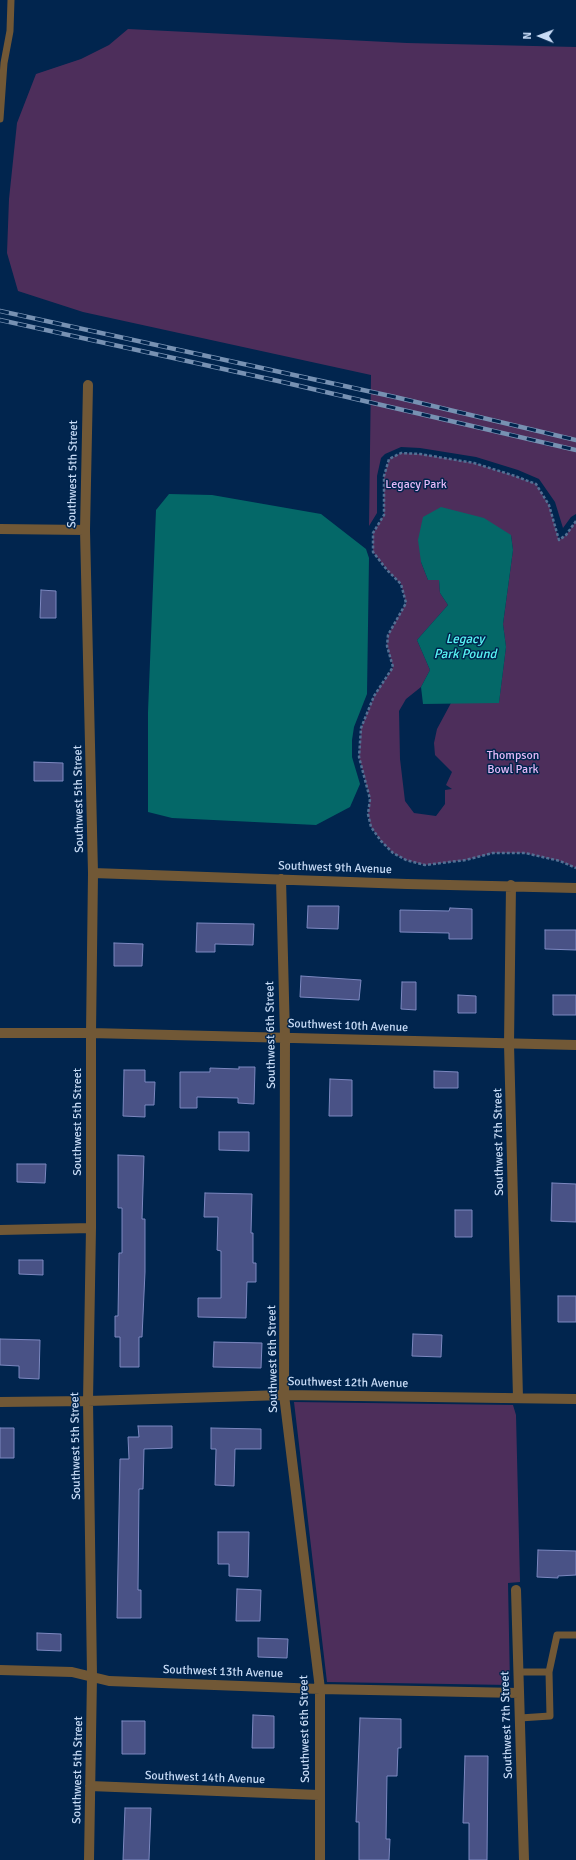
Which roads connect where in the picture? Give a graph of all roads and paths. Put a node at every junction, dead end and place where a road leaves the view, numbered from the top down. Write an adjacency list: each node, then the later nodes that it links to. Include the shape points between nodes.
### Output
1 (11, 0): 2 (lane)
2 (0, 119)
3 (88, 384): 6 (street, Southwest 5th Street)
4 (576, 521): 7 (path, via 559,540 549,505 536,484 515,476 474,463 420,454 401,454 388,459 384,476 384,515 373,533 373,552 402,584 406,603 388,635 387,646 393,666 374,696 361,728 359,757 370,798 368,814 372,827 381,841 406,860 425,865 466,860 493,853 524,853 560,861)
5 (0, 529): 6 (street)
6 (85, 530): 8 (street, Southwest 5th Street)
7 (576, 868)
8 (93, 873): 9 (street, Southwest 9th Avenue); 13 (street, Southwest 5th Street)
9 (281, 879): 10 (street, Southwest 9th Avenue); 14 (street, Southwest 6th Street)
10 (511, 885): 11 (street, Southwest 9th Avenue); 15 (street, Southwest 7th Street)
11 (576, 888)
12 (0, 1033): 13 (street, Southwest 10th Avenue)
13 (91, 1033): 14 (street, Southwest 10th Avenue); 17 (street, Southwest 5th Street)
14 (286, 1037): 15 (street, Southwest 10th Avenue); 19 (street, Southwest 6th Street)
15 (509, 1044): 16 (street, Southwest 10th Avenue); 20 (street, Southwest 7th Street)
16 (576, 1045)
17 (91, 1228): 18 (street); 22 (street, Southwest 5th Street)
18 (0, 1230)
19 (284, 1395): 20 (street, Southwest 12th Avenue); 22 (street, Southwest 12th Avenue); 30 (street, Southwest 6th Street)
20 (518, 1398): 21 (street, Southwest 12th Avenue)
21 (576, 1399)
22 (88, 1401): 23 (street, Southwest 12th Avenue); 29 (street, Southwest 5th Street)
23 (0, 1402)
24 (516, 1590): 27 (street, Southwest 7th Street)
25 (576, 1635): 28 (lane, via 557,1635)
26 (0, 1670): 29 (street, Southwest 13th Avenue, via 72,1672)
27 (518, 1672): 28 (lane); 31 (street, Southwest 7th Street)
28 (549, 1672): 32 (lane, via 550,1716)
29 (92, 1676): 30 (street, Southwest 13th Avenue, via 109,1681); 33 (street, Southwest 5th Street)
30 (320, 1689): 31 (street, Southwest 13th Avenue); 34 (street, Southwest 6th Street)
31 (519, 1693): 32 (street, Southwest 7th Street)
32 (520, 1718): 37 (street, Southwest 7th Street)
33 (90, 1786): 34 (street, Southwest 14th Avenue); 35 (street, Southwest 5th Street)
34 (319, 1795): 36 (street, Southwest 6th Street)
35 (90, 1860)
36 (320, 1860)
37 (524, 1860)

